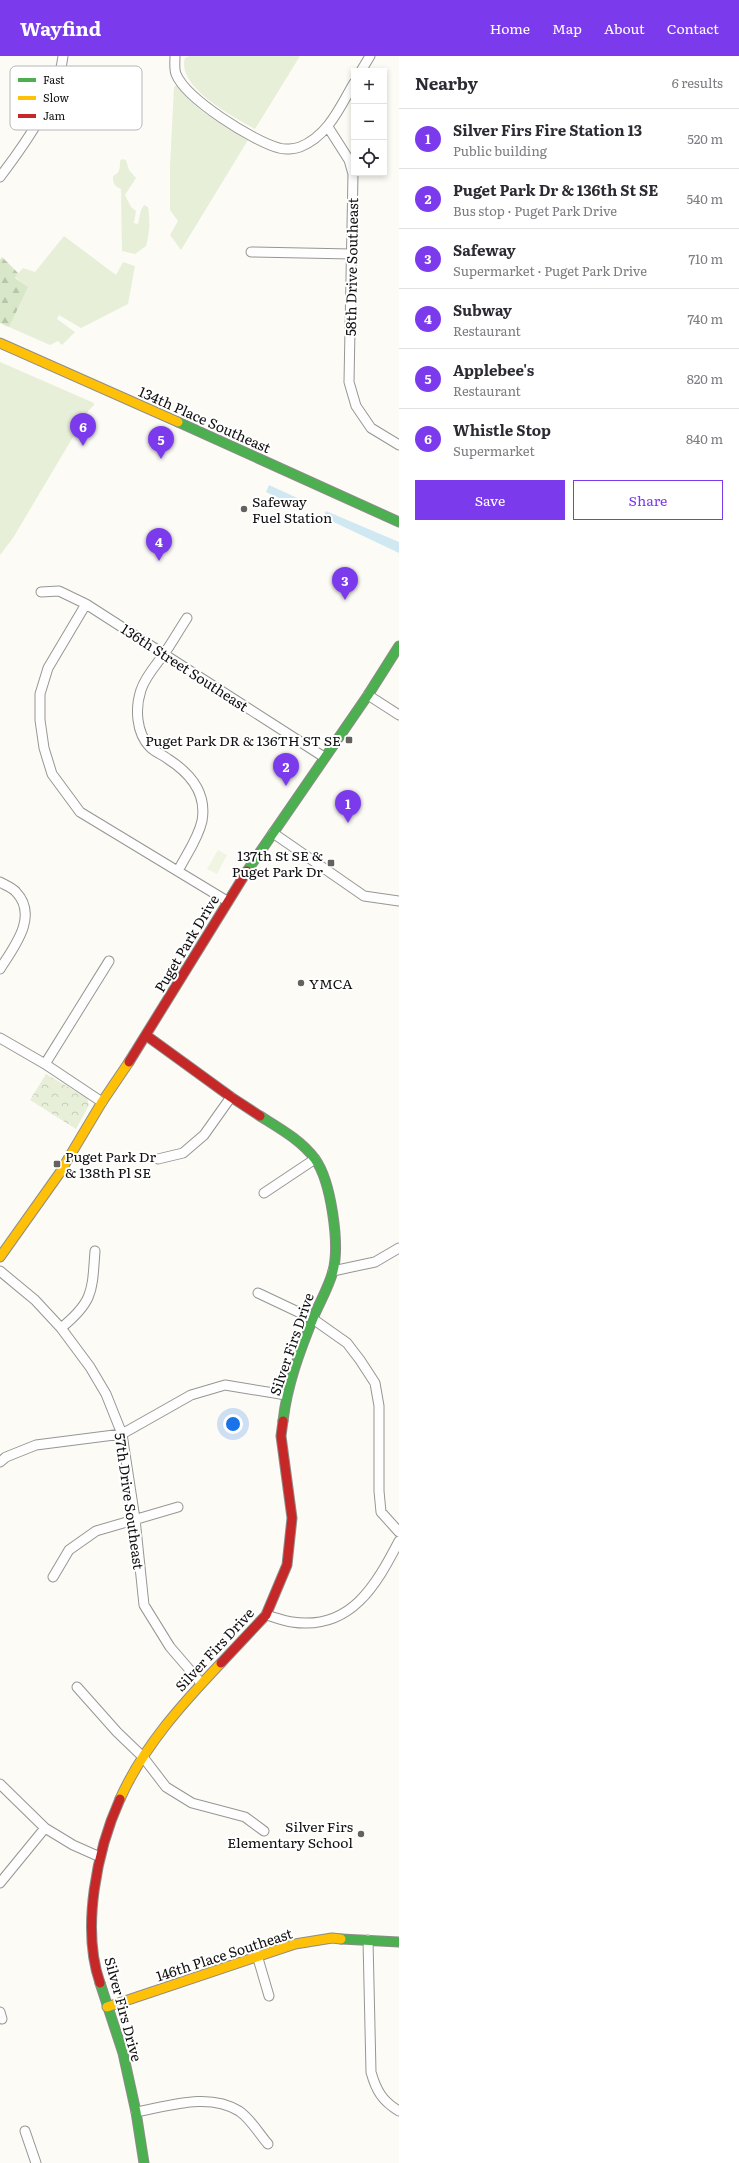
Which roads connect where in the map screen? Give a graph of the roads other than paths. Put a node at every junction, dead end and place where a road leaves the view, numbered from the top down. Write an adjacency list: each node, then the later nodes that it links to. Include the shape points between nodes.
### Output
1 (63, 56): 4 (street)
2 (174, 56): 7 (street, via 176,74 193,98 261,141 280,149 299,147 315,140)
3 (370, 56): 5 (street)
4 (62, 66)
5 (363, 68)
6 (351, 88): 7 (street)
7 (328, 127): 11 (street, 58th Drive Southeast, via 349,160 353,174)
8 (34, 130): 9 (street)
9 (0, 177)
10 (251, 252): 11 (street)
11 (351, 254): 13 (street, 58th Drive Southeast, via 349,382 356,406 371,428)
12 (0, 343): 14 (street, 134th Place Southeast)
13 (399, 445)
14 (399, 522)
15 (41, 592): 16 (street, 136th Street Southeast, via 59,591)
16 (86, 604): 19 (street, 136th Street Southeast); 24 (street, via 48,668 40,694 44,748 52,774 80,812)
17 (187, 618): 19 (street)
18 (399, 646): 20 (street, Puget Park Drive)
19 (165, 653): 22 (street, 136th Street Southeast); 24 (street, via 148,676 140,694 137,718 150,747 180,767 193,780 202,804 202,821 197,835)
20 (368, 695): 21 (street); 22 (street, Puget Park Drive)
21 (399, 715)
22 (324, 757): 23 (street, Puget Park Drive)
23 (273, 833): 26 (street, Puget Park Drive); 27 (street, via 364,896)
24 (178, 871): 26 (street)
25 (0, 882): 29 (street, via 16,892 25,906 26,919)
26 (227, 901): 30 (street, Puget Park Drive)
27 (399, 901)
28 (109, 961): 32 (street)
29 (0, 969)
30 (147, 1036): 33 (street, Silver Firs Drive); 34 (street, Puget Park Drive)
31 (0, 1038): 32 (street)
32 (45, 1064): 34 (street)
33 (231, 1097): 35 (street, via 204,1135 183,1153); 36 (street, Silver Firs Drive, via 292,1136)
34 (102, 1102): 40 (street, Puget Park Drive, via 59,1174)
35 (158, 1159)
36 (314, 1159): 37 (street); 42 (street, Silver Firs Drive, via 326,1184 332,1214 335,1237)
37 (264, 1193)
38 (399, 1248): 42 (street, via 374,1262)
39 (95, 1251): 45 (street, via 89,1300 76,1316)
40 (0, 1257)
41 (0, 1270): 45 (street, 57th Drive Southeast)
42 (333, 1270): 44 (street, Silver Firs Drive)
43 (258, 1293): 44 (street)
44 (313, 1319): 46 (street, Silver Firs Drive); 51 (street, via 347,1343 375,1383 379,1406 381,1512)
45 (61, 1328): 47 (street, 57th Drive Southeast, via 106,1394)
46 (286, 1395): 47 (street, via 224,1385 191,1395); 54 (street, Silver Firs Drive, via 281,1436 292,1518 287,1565)
47 (122, 1434): 48 (street, via 36,1445); 50 (street, 57th Drive Southeast)
48 (0, 1462)
49 (178, 1508): 50 (street)
50 (135, 1520): 53 (street, via 96,1531 69,1550); 55 (street, 57th Drive Southeast, via 144,1605 170,1647)
51 (399, 1532)
52 (399, 1541): 54 (street, via 383,1571 360,1603 342,1614 317,1623 293,1622)
53 (53, 1577)
54 (266, 1615): 55 (street, Silver Firs Drive)
55 (201, 1683): 57 (street, Silver Firs Drive, via 179,1707)
56 (77, 1687): 57 (street)
57 (143, 1757): 60 (street, via 166,1787 192,1803 245,1817); 61 (street, Silver Firs Drive, via 127,1783 113,1814)
58 (0, 1784): 59 (street)
59 (45, 1828): 61 (street); 62 (street)
60 (264, 1831)
61 (100, 1857): 67 (street, Silver Firs Drive, via 91,1923 96,1972)
62 (0, 1883)
63 (368, 1940): 64 (street, 146th Place Southeast); 65 (street, 146th Place Southeast, via 332,1938 295,1944); 68 (street, via 371,2072 376,2089 384,2101)
64 (399, 1942)
65 (257, 1955): 66 (street); 67 (street, 146th Place Southeast)
66 (269, 1996)
67 (107, 2007): 69 (street, Silver Firs Drive, via 122,2053)
68 (399, 2111)
69 (136, 2112): 71 (street, via 199,2101 212,2102 240,2112); 73 (street, Silver Firs Drive)
70 (25, 2131): 72 (street)
71 (268, 2144)
72 (36, 2163)
73 (144, 2163)

